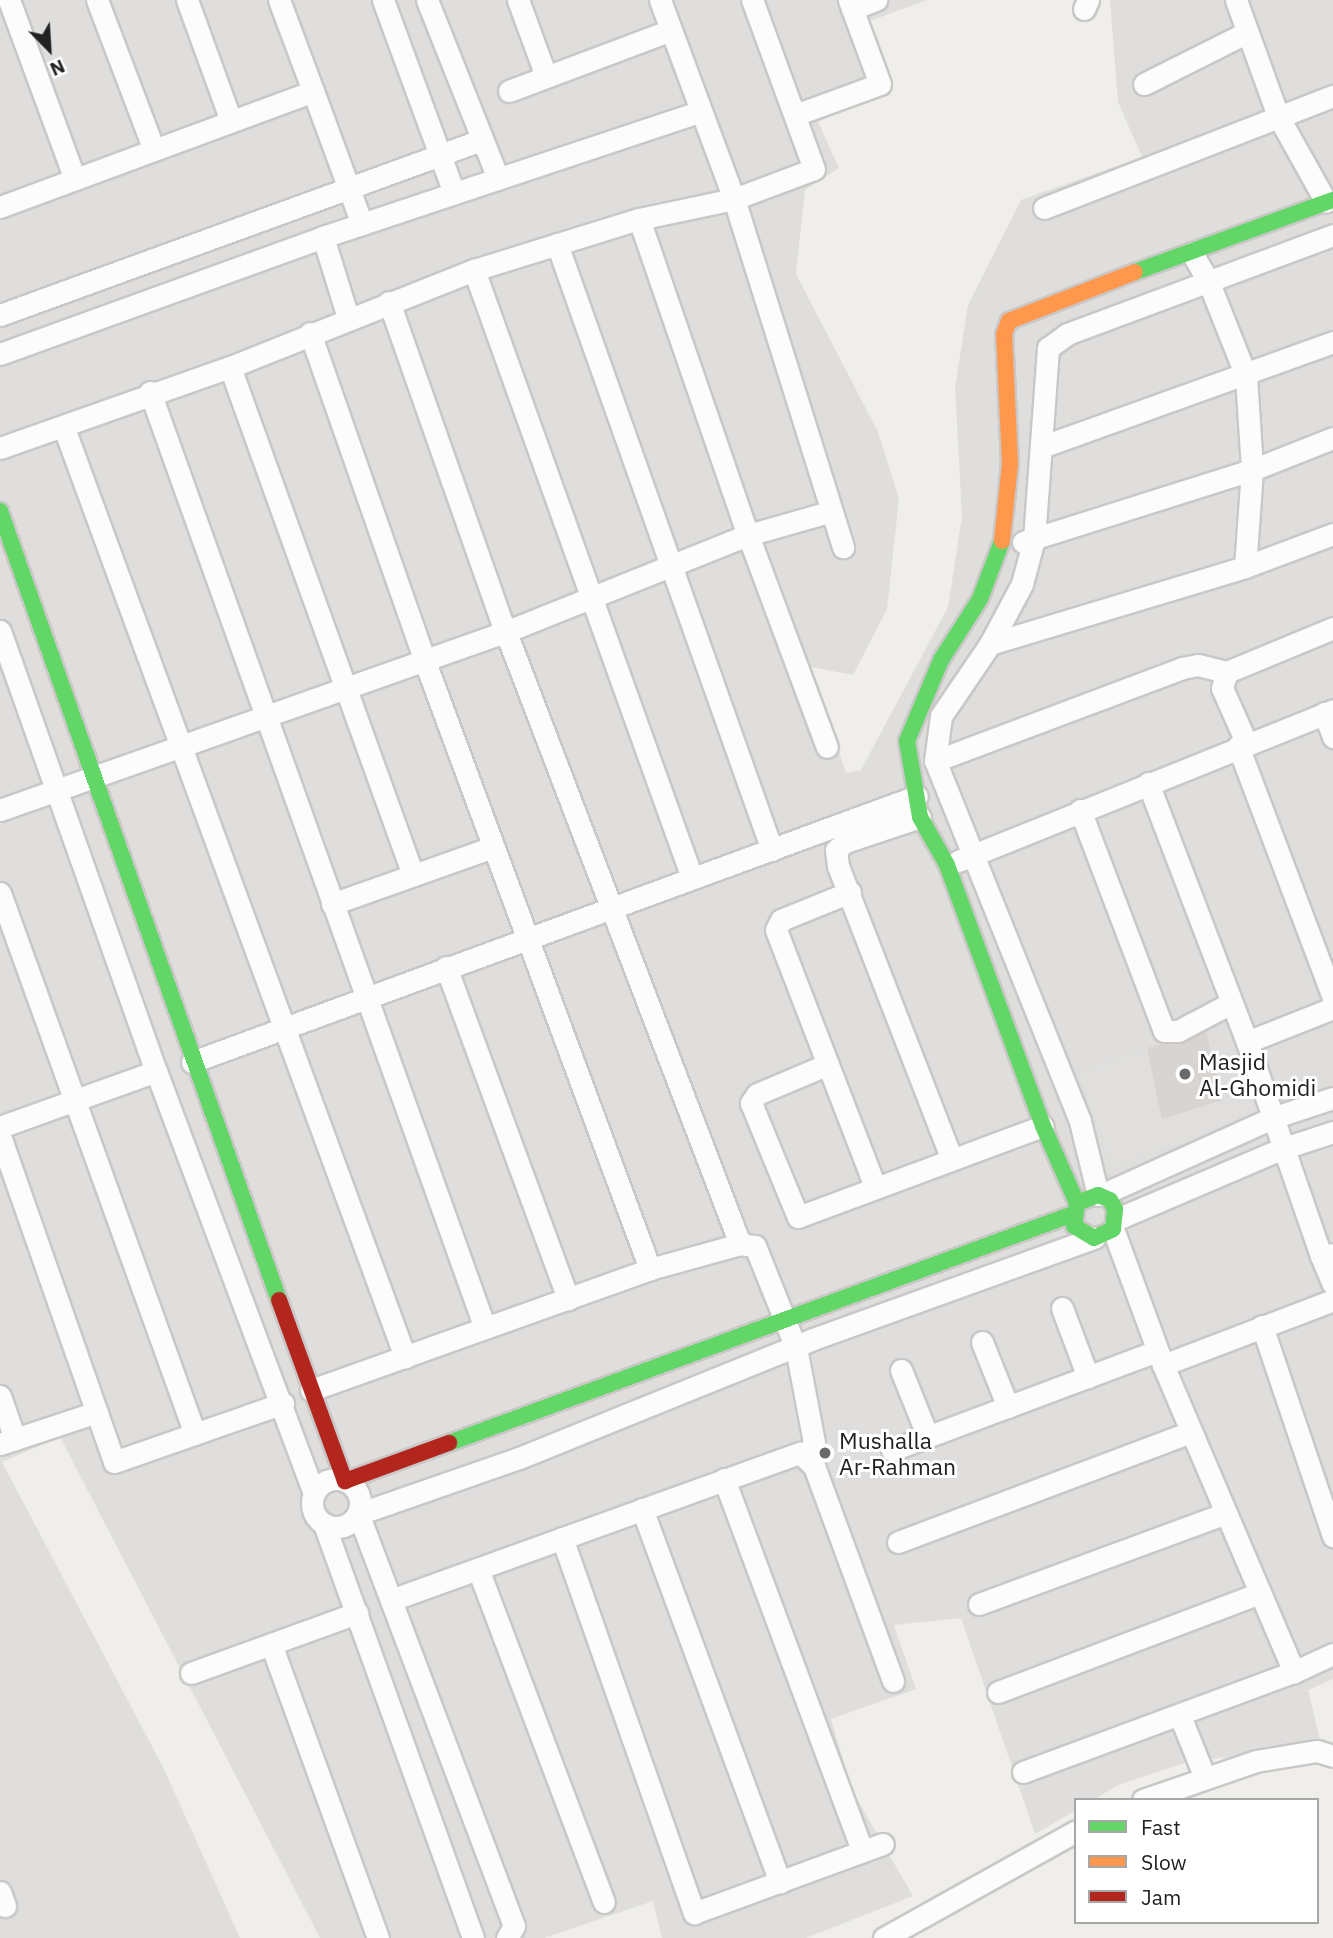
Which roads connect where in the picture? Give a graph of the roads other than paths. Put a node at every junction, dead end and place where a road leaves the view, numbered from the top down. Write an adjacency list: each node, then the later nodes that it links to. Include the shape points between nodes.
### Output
1 (9, 0): 28 (street)
2 (97, 0): 25 (street)
3 (187, 0): 23 (street)
4 (279, 0): 18 (street)
5 (426, 0): 24 (street)
6 (518, 0): 15 (street)
7 (660, 0): 13 (street)
8 (752, 0): 21 (street)
9 (876, 0): 12 (street)
10 (1236, 0): 14 (street)
11 (390, 2): 26 (street)
12 (850, 4): 21 (street, via 880,84)
13 (671, 30): 15 (street); 20 (street)
14 (1246, 33): 16 (street); 22 (street)
15 (547, 76): 17 (street)
16 (1144, 84)
17 (509, 90)
18 (313, 91): 23 (street); 29 (street)
19 (1333, 96): 22 (street)
20 (701, 111): 27 (street); 31 (street)
21 (795, 115): 31 (street, via 814,169)
22 (1278, 116): 32 (street); 34 (street)
23 (231, 121): 25 (street)
24 (481, 140): 26 (street); 27 (street)
25 (154, 150): 28 (street)
26 (440, 155): 29 (street); 30 (street)
27 (498, 178): 30 (street)
28 (75, 179): 33 (street)
29 (350, 188): 36 (street); 42 (street)
30 (454, 193): 36 (street)
31 (734, 199): 35 (street); 60 (street)
32 (1329, 201): 40 (street)
33 (0, 207)
34 (1044, 208)
35 (639, 219): 39 (street); 62 (street)
36 (362, 224): 38 (street)
37 (1333, 235): 43 (street)
38 (323, 237): 45 (street); 47 (street)
39 (557, 244): 41 (street); 66 (street)
40 (1192, 253): 43 (street); 65 (street, via 1009,321 1004,334 1010,464)
41 (474, 270): 44 (street); 68 (street)
42 (97, 280): 45 (street); 46 (street)
43 (1209, 283): 52 (street); 56 (street, via 1067,334 1048,348 1043,379)
44 (389, 302): 47 (street); 71 (street)
45 (109, 313): 50 (street)
46 (0, 315)
47 (348, 318): 48 (street)
48 (310, 333): 51 (street); 73 (street)
49 (1333, 342): 52 (street)
50 (0, 354)
51 (230, 367): 53 (street); 75 (street)
52 (1246, 376): 56 (street); 58 (street)
53 (150, 393): 54 (street); 77 (street)
54 (64, 428): 57 (street); 79 (street)
55 (1333, 438): 58 (street)
56 (1044, 446): 63 (street)
57 (0, 448)
58 (1252, 470): 63 (street); 67 (street)
59 (0, 511): 83 (street)
60 (830, 512): 62 (street); 64 (street)
61 (1333, 534): 67 (street)
62 (748, 535): 66 (street); 81 (street)
63 (1034, 539): 65 (street); 72 (street, via 1022,584)
64 (843, 547)
65 (1000, 548): 86 (street, via 980,599 941,660 907,741)
66 (669, 565): 68 (street); 91 (street)
67 (1245, 567): 72 (street)
68 (589, 597): 71 (street); 95 (street)
69 (1333, 628): 74 (street, via 1239,663)
70 (0, 631): 85 (street)
71 (505, 632): 73 (street); 99 (street)
72 (990, 644): 82 (street, via 941,716)
73 (424, 659): 75 (street); 90 (street)
74 (1227, 672): 80 (street, via 1222,688); 82 (street, via 1198,664 1182,668)
75 (346, 686): 77 (street); 94 (street)
76 (1328, 712): 78 (street); 80 (street)
77 (266, 716): 79 (street); 98 (street)
78 (1333, 737)
79 (182, 743): 83 (street); 106 (street)
80 (1242, 744): 84 (street); 103 (street)
81 (827, 747)
82 (935, 761): 92 (street)
83 (96, 777): 85 (street); 108 (street)
84 (1148, 783): 88 (street); 104 (street)
85 (58, 791): 87 (street); 110 (street)
86 (917, 796): 89 (street); 91 (street)
87 (0, 810)
88 (1080, 810): 92 (street); 104 (street, via 1164,1031 1178,1031)
89 (920, 817): 93 (street); 96 (street, via 840,845 838,866)
90 (493, 847): 94 (street); 100 (street)
91 (772, 850): 95 (street)
92 (971, 855): 93 (street); 123 (street, via 1080,1121)
93 (947, 865): 114 (street)
94 (414, 875): 98 (street)
95 (692, 878): 99 (street)
96 (850, 892): 109 (street, via 776,925); 120 (street)
97 (0, 893): 112 (street)
98 (332, 904): 102 (street)
99 (608, 908): 100 (street); 126 (street)
100 (528, 937): 101 (street); 128 (street)
101 (446, 967): 102 (street); 130 (street)
102 (365, 996): 106 (street); 135 (street)
103 (1333, 998)
104 (1231, 1003): 107 (street)
105 (1333, 1009): 107 (street)
106 (285, 1026): 108 (street); 138 (street)
107 (1247, 1042): 113 (street)
108 (192, 1062): 140 (street)
109 (826, 1065): 122 (street); 122 (street, via 753,1097 751,1103 775,1171 798,1217)
110 (156, 1072): 112 (street); 141 (street)
111 (1333, 1098): 113 (street)
112 (78, 1099): 115 (street); 151 (street)
113 (1272, 1118): 118 (street); 119 (street)
114 (1043, 1126): 120 (street); 124 (street)
115 (0, 1127)
116 (1333, 1132): 119 (street)
117 (0, 1136): 148 (street)
118 (1210, 1146): 121 (street); 123 (street)
119 (1281, 1149): 121 (street); 127 (street)
120 (951, 1158): 122 (street)
121 (1222, 1174): 125 (street)
122 (874, 1187)
123 (1099, 1195): 124 (street); 125 (street, via 1115,1209)
124 (1075, 1208): 125 (street, via 1074,1226); 133 (street)
125 (1108, 1229): 137 (street); 139 (street)
126 (740, 1244): 128 (street); 133 (street, via 755,1246)
127 (1327, 1255): 129 (street)
128 (650, 1269): 130 (street)
129 (1333, 1284)
130 (568, 1299): 135 (street)
131 (1333, 1300): 134 (street)
132 (1062, 1308): 143 (street)
133 (793, 1316): 137 (street); 149 (street)
134 (1262, 1326): 139 (street); 164 (street)
135 (485, 1328): 138 (street)
136 (982, 1342): 147 (street)
137 (805, 1343): 155 (street, via 814,1442); 156 (street)
138 (405, 1357): 144 (street)
139 (1160, 1358): 143 (street); 150 (street)
140 (301, 1359): 141 (street); 144 (street)
141 (270, 1370): 146 (street)
142 (901, 1370): 152 (street)
143 (1088, 1377): 147 (street)
144 (311, 1390): 158 (street)
145 (0, 1396): 153 (street)
146 (283, 1403): 151 (street); 159 (street)
147 (1008, 1407): 152 (street)
148 (97, 1412): 151 (street, via 114,1462); 153 (street)
149 (507, 1422): 156 (street); 158 (street)
150 (1191, 1432): 161 (street); 166 (street)
151 (195, 1434)
152 (928, 1437): 154 (street)
153 (8, 1441)
154 (892, 1450)
155 (807, 1457): 157 (street, via 800,1453); 176 (street)
156 (519, 1458): 162 (street)
157 (724, 1479): 160 (street); 185 (street)
158 (345, 1480): 159 (street, via 327,1481); 162 (street, via 358,1492)
159 (314, 1493): 163 (street, via 314,1511)
160 (642, 1509): 165 (street); 186 (street)
161 (1226, 1513): 168 (street); 170 (street)
162 (358, 1514): 163 (street, via 341,1527); 169 (street)
163 (324, 1524): 171 (street)
164 (1333, 1536)
165 (562, 1538): 167 (street); 186 (street, via 694,1913)
166 (898, 1542)
167 (478, 1569): 169 (street); 187 (street)
168 (1261, 1592): 174 (street); 177 (street)
169 (391, 1600): 190 (street, via 514,1926)
170 (979, 1604)
171 (356, 1613): 172 (street); 189 (street)
172 (271, 1644): 175 (street); 188 (street)
173 (1333, 1654): 174 (street)
174 (1294, 1672): 178 (street)
175 (191, 1673)
176 (893, 1681)
177 (998, 1692)
178 (1180, 1716): 180 (street); 181 (street)
179 (1333, 1756): 181 (street, via 1317,1751 1288,1754)
180 (1023, 1772)
181 (1205, 1778): 182 (street)
182 (1149, 1798)
183 (1074, 1832): 191 (street)
184 (883, 1844): 185 (street)
185 (862, 1851): 186 (street)
186 (780, 1882)
187 (604, 1902)
188 (378, 1938)
189 (473, 1938)
190 (507, 1938)
191 (884, 1938)

